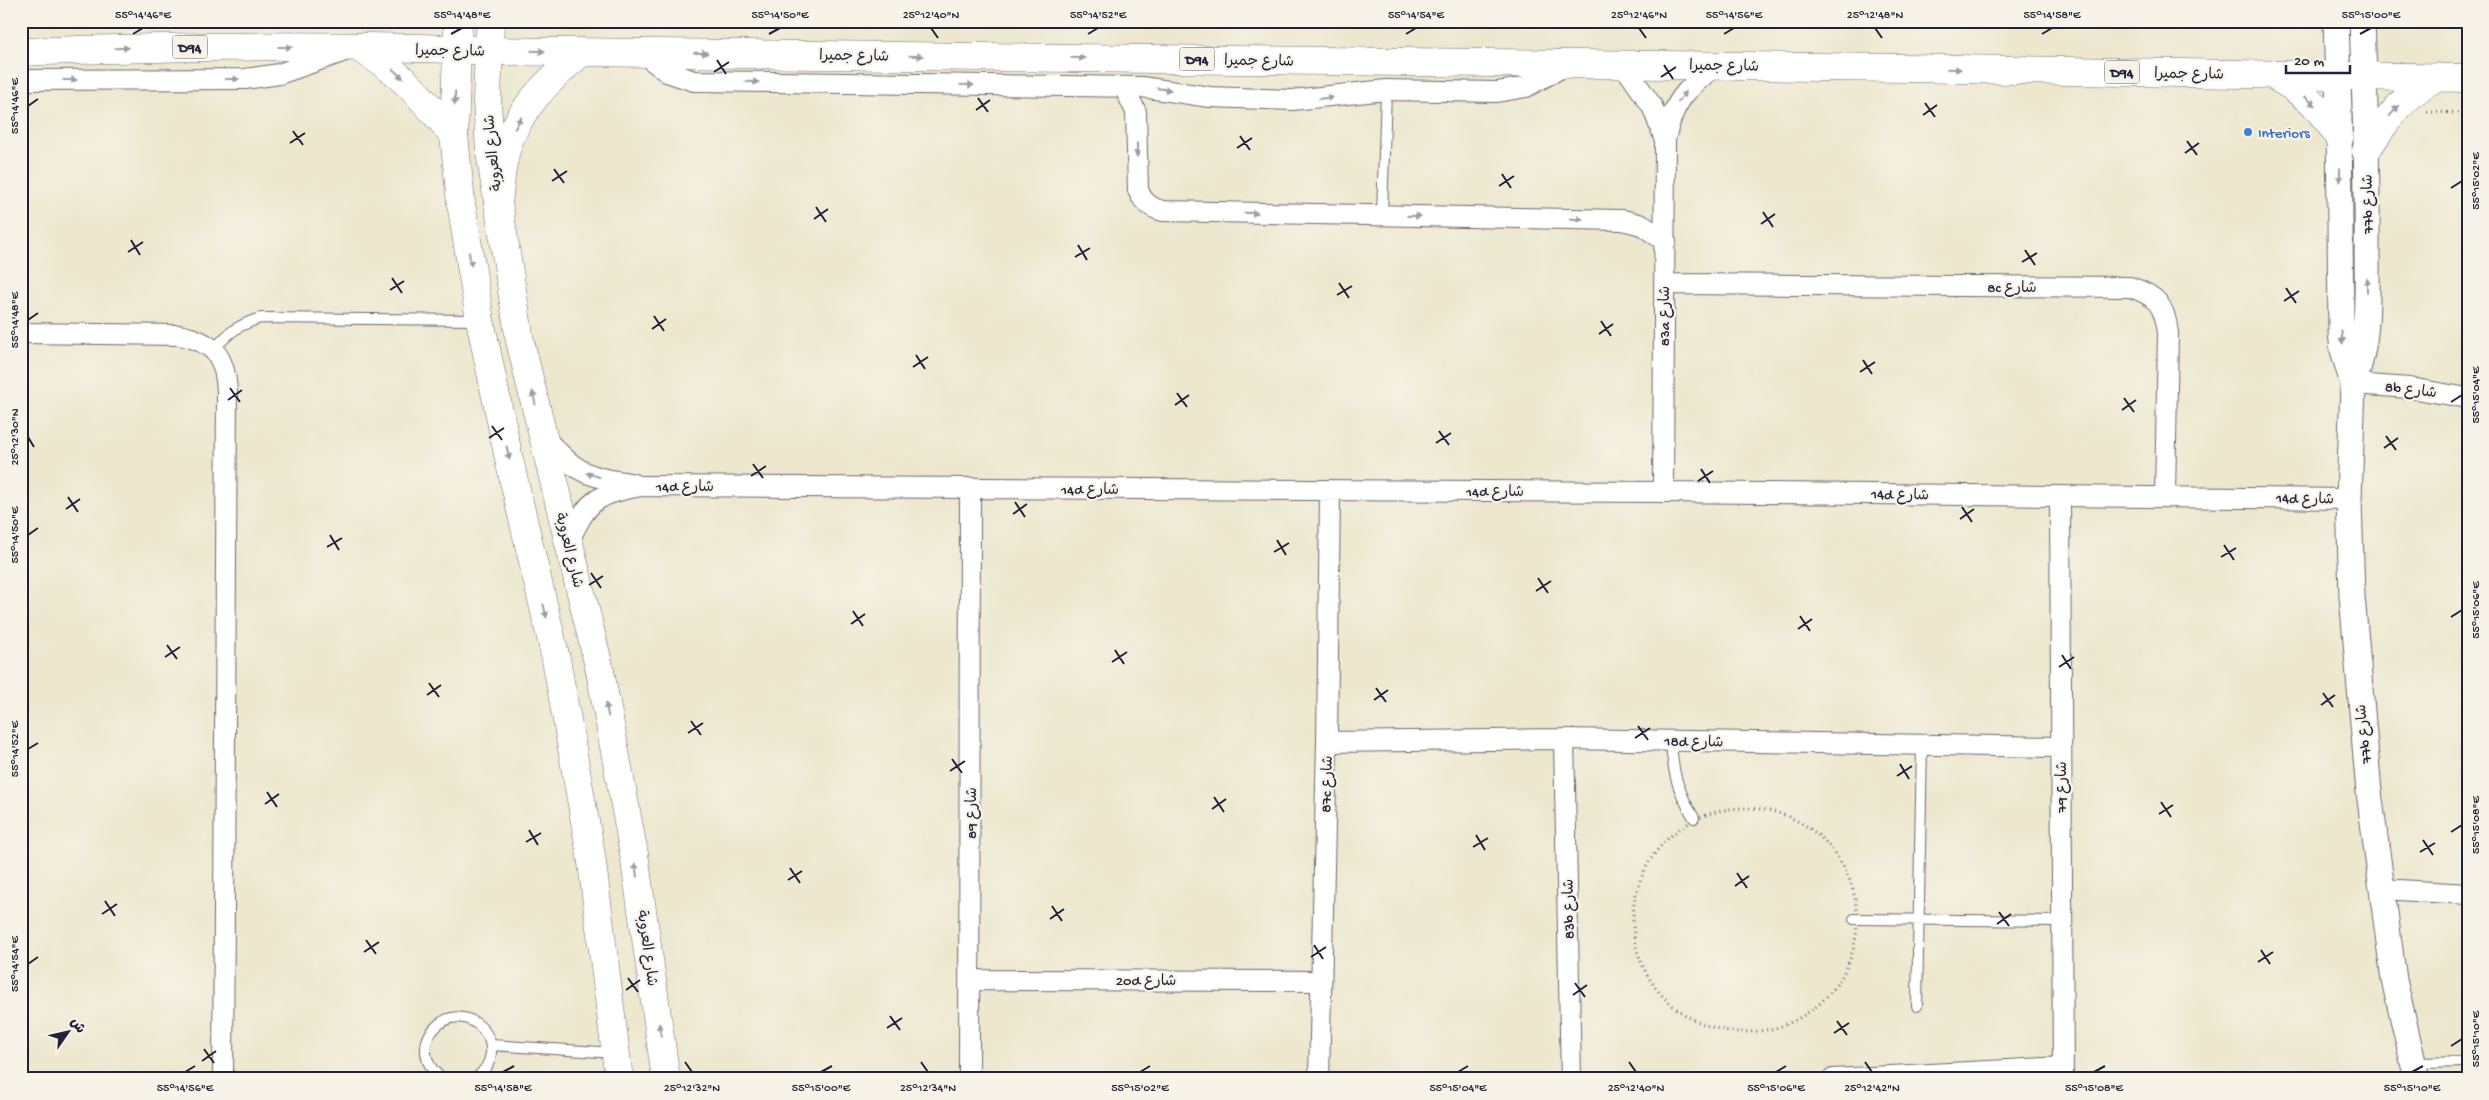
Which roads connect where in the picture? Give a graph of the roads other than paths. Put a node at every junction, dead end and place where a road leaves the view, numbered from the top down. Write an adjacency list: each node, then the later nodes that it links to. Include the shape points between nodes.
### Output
1 (458, 21): 6 (main road)
2 (490, 21): 7 (main road, شارع العروبة)
3 (2336, 21): 15 (street, 77b شارع)
4 (2362, 21): 15 (street, 77b شارع)
5 (358, 47): 6 (main road, شارع جميرا / D94); 8 (main road, شارع جميرا / D94, one-way to 5, via 158,47); 18 (street, one-way to 5, via 245,79 280,74); 21 (main road, one-way to 21, via 385,63 413,86)
6 (456, 49): 7 (main road, شارع جميرا / D94); 21 (main road, one-way to 21)
7 (489, 50): 9 (main road, شارع جميرا / D94, one-way to 9); 25 (main road, شارع العروبة, via 487,100)
8 (21, 52)
9 (582, 52): 10 (main road, شارع جميرا / D94); 25 (main road, one-way to 9, via 505,153 517,123 537,94)
10 (641, 52): 11 (main road, شارع جميرا / D94, one-way to 11); 19 (street, one-way to 19, via 667,72 701,81)
11 (1570, 64): 12 (main road, شارع جميرا / D94); 20 (street, via 1540,81 1512,90)
12 (1622, 64): 13 (main road, شارع جميرا / D94); 23 (street, 83a شارع, via 1652,106)
13 (1716, 65): 14 (main road, شارع جميرا / D94, one-way to 14); 23 (street, 83a شارع, one-way to 13, via 1675,105 1687,89)
14 (2272, 75): 15 (main road, شارع جميرا / D94); 22 (main road, one-way to 22, via 2313,103)
15 (2351, 76): 16 (main road, شارع جميرا / D94); 22 (street, 77b شارع); 24 (street, 77b شارع)
16 (2436, 77): 17 (main road, شارع جميرا / D94); 24 (main road, one-way to 16, via 2382,126 2410,94)
17 (2468, 78)
18 (21, 80)
19 (1124, 87): 20 (street, one-way to 20, via 1159,88 1210,97 1283,100); 26 (street, one-way to 26, via 1136,112 1138,190 1141,198 1155,209)
20 (1386, 90): 26 (lane)
21 (454, 135): 29 (main road, one-way to 29)
22 (2339, 138): 32 (street, 77b شارع, one-way to 32, via 2341,332)
23 (1665, 140): 27 (street, 83a شارع)
24 (2366, 151): 32 (street, 77b شارع, one-way to 24, via 2362,362 2365,338)
25 (498, 203): 34 (main road, شارع العروبة, one-way to 25, via 520,341)
26 (1382, 215): 27 (street, one-way to 27, via 1623,220 1642,225)
27 (1666, 242): 28 (street, 83a شارع)
28 (1664, 284): 38 (street, 83a شارع); 40 (street, 8c شارع, via 2130,288 2146,292 2158,302 2166,316 2168,333)
29 (480, 320): 31 (lane, via 262,318 242,323 226,334); 59 (main road, one-way to 59, via 556,658 591,855)
30 (21, 334): 31 (street, via 179,335 198,339)
31 (214, 350): 62 (street, via 226,369 227,391)
32 (2353, 384): 33 (street, 8b شارع, via 2410,388); 41 (street, 77b شارع)
33 (2468, 398)
34 (542, 436): 35 (street, 14d شارع, one-way to 34, via 582,471); 42 (main road, شارع العروبة)
35 (641, 486): 36 (street, 14d شارع); 42 (street, 14d شارع, via 610,493 593,501 581,515)
36 (970, 488): 37 (street, 14d شارع); 54 (street, شارع 89)
37 (1330, 490): 38 (street, 14d شارع); 45 (street, 87c شارع)
38 (1663, 492): 39 (street, 14d شارع)
39 (2060, 496): 40 (street, 14d شارع); 47 (street, شارع 79)
40 (2165, 497): 41 (street, 14d شارع)
41 (2350, 499): 49 (street, 77b شارع, via 2359,694)
42 (568, 543): 65 (main road, شارع العروبة, one-way to 42, via 632,844 600,671)
43 (1564, 739): 44 (street, 18d شارع); 45 (street, 18d شارع); 68 (street, 83b شارع)
44 (1671, 741): 46 (street, 18d شارع); 48 (lane, via 1677,787)
45 (1327, 742): 55 (street, 87c شارع)
46 (1922, 745): 47 (street, 18d شارع); 52 (lane)
47 (2061, 747): 53 (street, شارع 79)
48 (1694, 818)
49 (2381, 889): 50 (street); 60 (street, 77b شارع, via 2394,980)
50 (2468, 894)
51 (1854, 919): 52 (lane)
52 (1918, 920): 53 (lane); 56 (lane)
53 (2062, 921): 61 (street, شارع 79)
54 (971, 980): 55 (street, 20d شارع); 66 (street, شارع 89)
55 (1321, 981): 67 (street, 87c شارع)
56 (1916, 1006)
57 (491, 1045): 59 (lane); 63 (lane, via 484,1030 470,1020 460,1017 438,1024 426,1043 426,1054 429,1065); 64 (lane, via 488,1065)
58 (2468, 1062): 60 (lane)
59 (618, 1066)
60 (2415, 1071)
61 (2063, 1073): 69 (street)
62 (223, 1079)
63 (443, 1079)
64 (475, 1079)
65 (666, 1079)
66 (969, 1079)
67 (1319, 1079)
68 (1571, 1079)
69 (1833, 1079)

